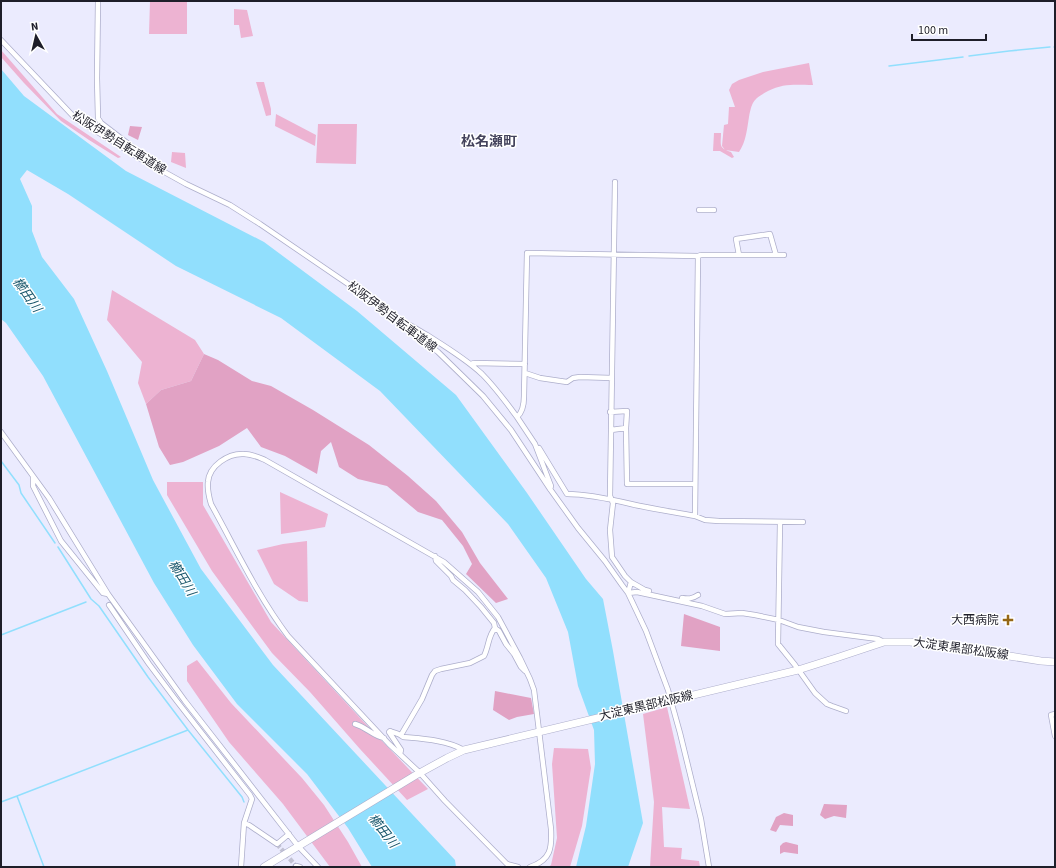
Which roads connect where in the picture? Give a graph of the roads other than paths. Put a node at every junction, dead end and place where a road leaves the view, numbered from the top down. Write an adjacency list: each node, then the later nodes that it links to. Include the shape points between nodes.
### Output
1 (98, 1): 3 (street, via 98,118 135,149)
2 (1, 40): 3 (street, 松阪伊勢自転車道線, via 75,118)
3 (141, 159): 12 (street, 松阪伊勢自転車道線, via 230,205)
4 (615, 182): 7 (street)
5 (699, 210): 6 (street)
6 (714, 210)
7 (613, 254): 11 (street); 14 (street, via 528,253); 16 (street)
8 (739, 255): 9 (street); 9 (street, via 736,239 770,234); 11 (street)
9 (776, 255): 10 (street)
10 (784, 255)
11 (698, 256): 24 (street)
12 (402, 323): 13 (street, via 434,339); 25 (street, 松阪伊勢自転車道線, via 438,352 483,396 514,435)
13 (471, 364): 14 (street); 18 (street)
14 (525, 364): 15 (street)
15 (525, 373): 16 (street, via 567,382 580,377); 18 (street, via 523,406)
16 (612, 378): 17 (street)
17 (610, 412): 19 (street, via 627,411); 20 (street)
18 (518, 416): 22 (street)
19 (626, 428): 20 (street); 24 (street, via 627,484)
20 (611, 430): 26 (street)
21 (1, 432): 23 (street)
22 (534, 444): 25 (street); 26 (street, via 538,446 566,494)
23 (33, 477): 32 (street, via 49,498); 32 (street, via 33,486 61,541 103,593)
24 (695, 484): 27 (street)
25 (550, 489): 33 (street, 松阪伊勢自転車道線)
26 (611, 499): 27 (street); 31 (street, via 612,557)
27 (695, 516): 28 (street, via 719,521)
28 (780, 522): 29 (street); 37 (street)
29 (803, 522)
30 (434, 556): 38 (street, via 452,580 465,590 494,623); 42 (street, via 478,592 498,617); 50 (street, via 254,455 237,454 222,460 211,472 208,481 211,504 276,620)
31 (631, 582): 33 (street); 35 (street, via 645,590 676,597)
32 (108, 594): 55 (street, via 185,701)
33 (628, 594): 35 (street, via 637,592); 43 (street, 松阪伊勢自転車道線, via 646,631)
34 (698, 595): 35 (street, via 690,599)
35 (677, 600): 37 (street, via 725,614 755,615)
36 (109, 605): 54 (street, via 149,664 250,795 252,799)
37 (779, 620): 39 (street, via 798,627 873,638); 41 (street, via 778,644)
38 (495, 628): 42 (street); 48 (street, via 484,656 470,663 435,671)
39 (884, 642): 40 (main road, 大淀東黒部松阪線, via 939,645); 41 (main road, 大淀東黒部松阪線)
40 (1055, 662)
41 (798, 670): 43 (main road, 大淀東黒部松阪線); 44 (street, via 827,704)
42 (528, 673): 47 (street, via 534,690)
43 (669, 701): 47 (main road, 大淀東黒部松阪線); 64 (street, 松阪伊勢自転車道線, via 699,810)
44 (846, 711)
45 (1055, 714): 49 (street, via 1051,715)
46 (355, 724): 50 (street)
47 (541, 732): 51 (main road, 大淀東黒部松阪線); 63 (street, via 551,843 547,856 540,863)
48 (401, 735): 51 (street, via 437,741); 52 (street, via 389,732 401,750)
49 (1055, 736)
50 (384, 738): 52 (street)
51 (464, 750): 53 (main road, 大淀東黒部松阪線)
52 (400, 754): 53 (street)
53 (418, 774): 56 (main road, 大淀東黒部松阪線); 62 (street, via 507,864)
54 (244, 823): 55 (street, via 276,844); 57 (street)
55 (289, 834): 56 (street)
56 (300, 845): 58 (main road, 大淀東黒部松阪線); 61 (street)
57 (240, 867)
58 (264, 867)
59 (296, 867): 60 (street)
60 (300, 867)
61 (318, 867)
62 (518, 867)
63 (530, 867)
64 (709, 867)

